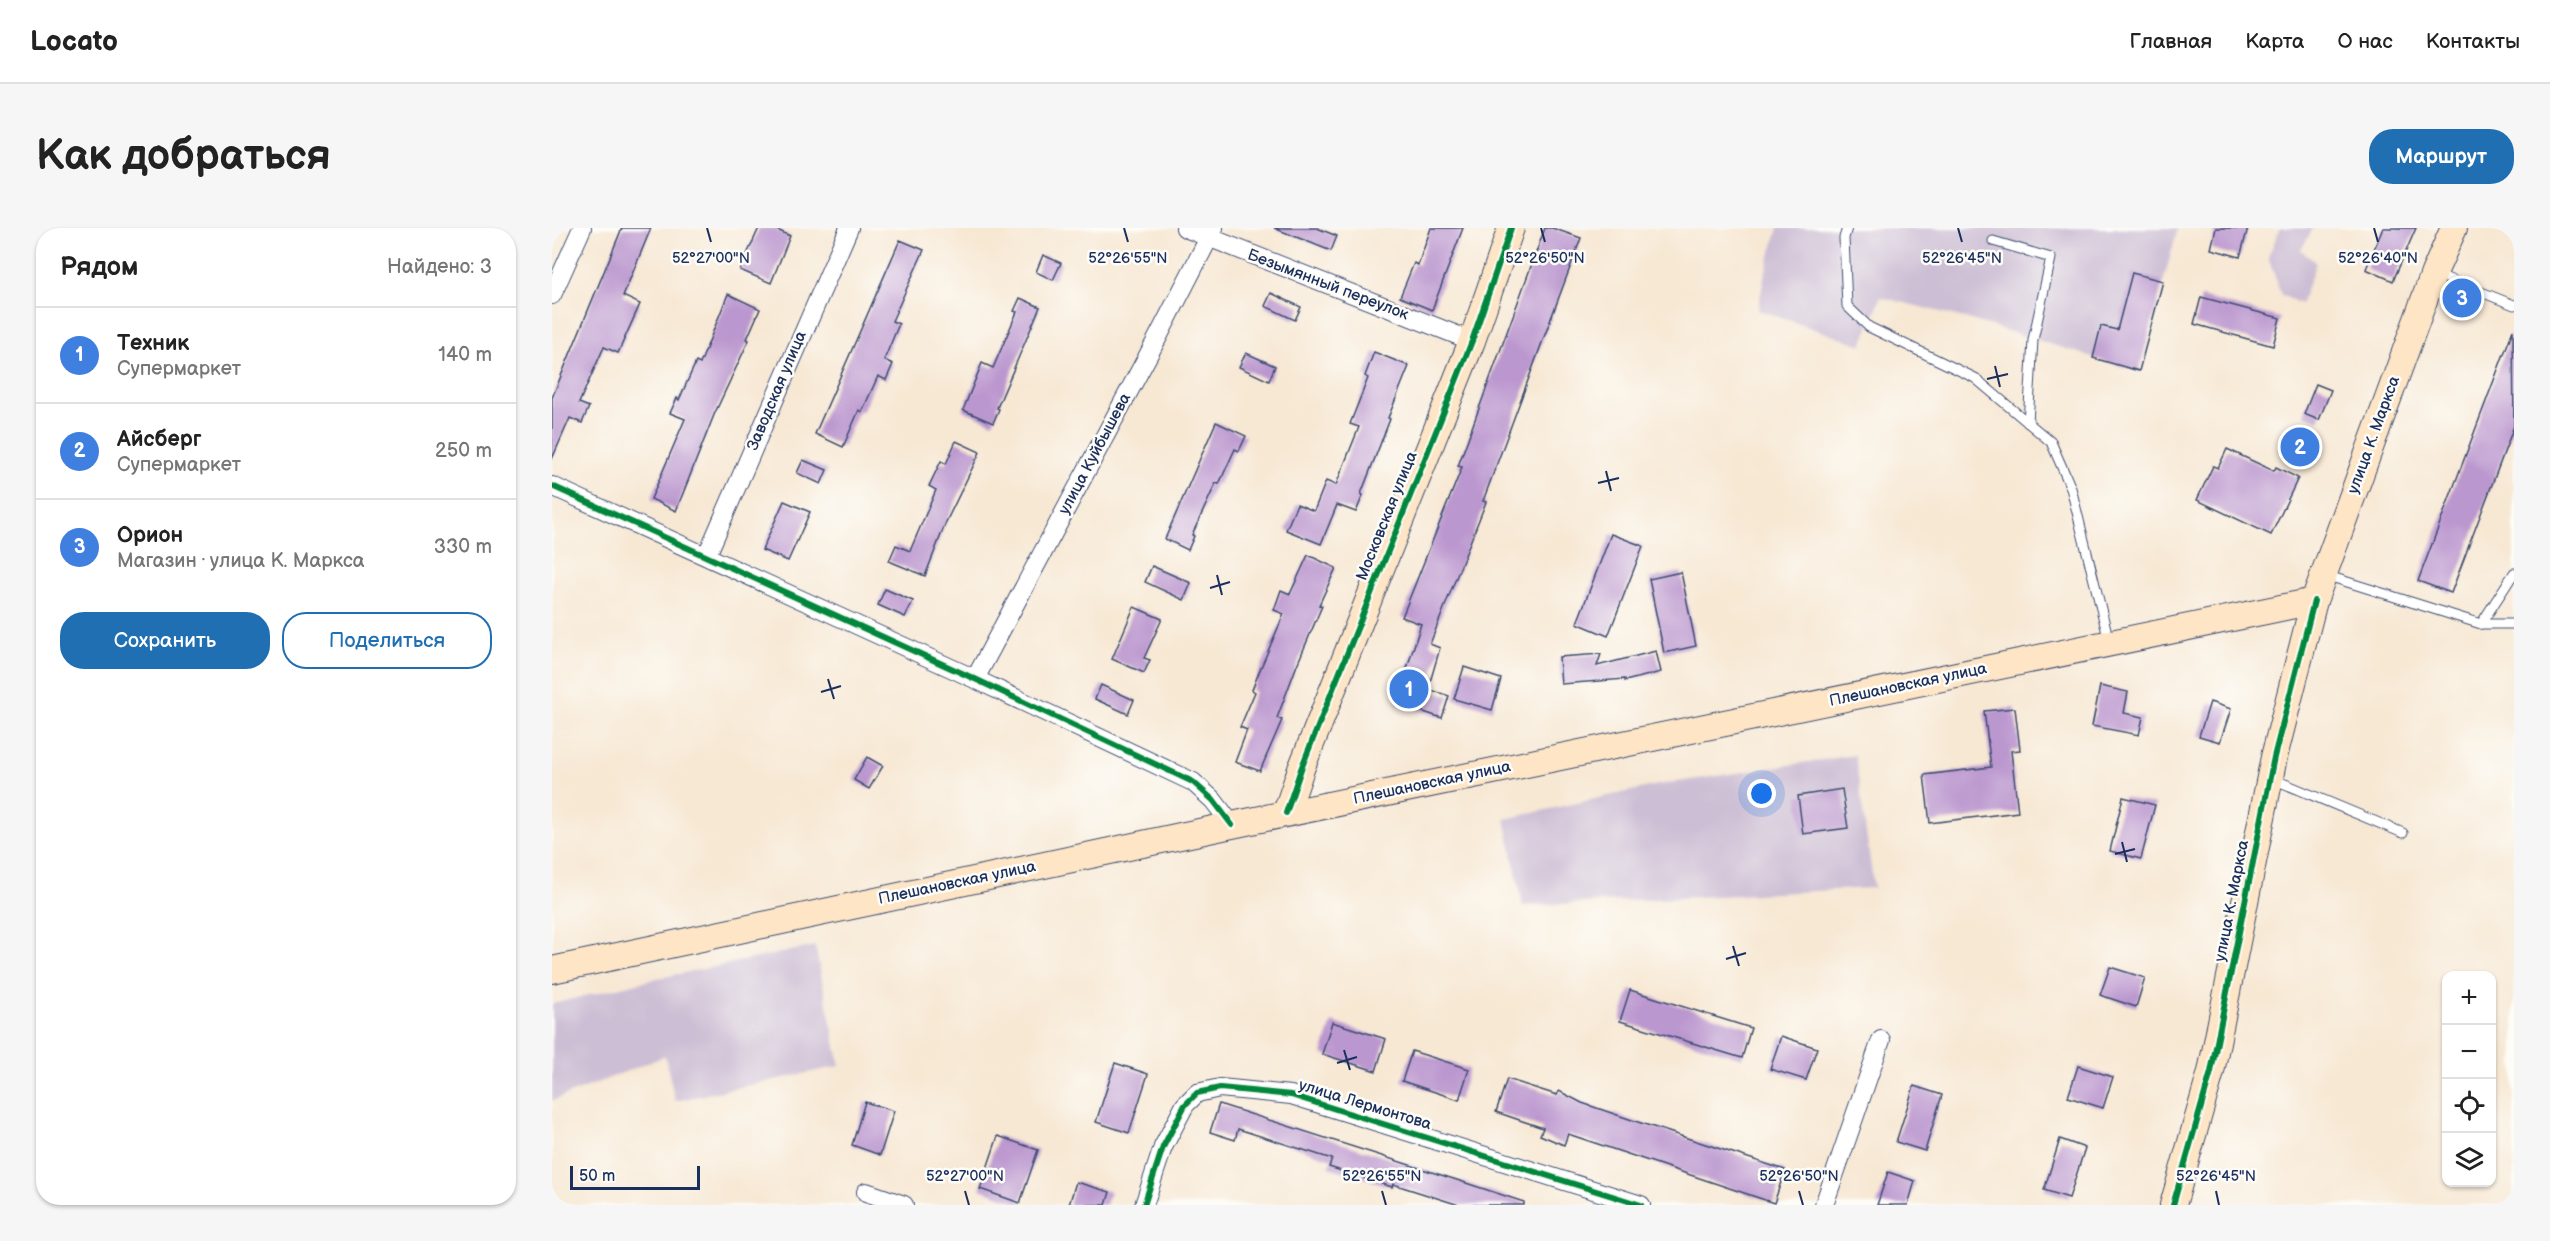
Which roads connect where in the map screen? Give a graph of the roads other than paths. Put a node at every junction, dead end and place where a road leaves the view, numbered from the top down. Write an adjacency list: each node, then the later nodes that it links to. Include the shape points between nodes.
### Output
1 (582, 228): 10 (street)
2 (849, 228): 15 (street, Заводская улица)
3 (1185, 228): 7 (street, Безымянный переулок)
4 (1511, 228): 12 (main road, Московская улица)
5 (1847, 228): 13 (lane, via 1847,306 1869,327 1975,378)
6 (2454, 228): 9 (main road, улица К. Маркса)
7 (1211, 233): 12 (street, Безымянный переулок); 22 (street, улица Куйбышева)
8 (1993, 241): 13 (lane, via 2051,258 2033,340)
9 (2434, 273): 11 (lane); 17 (main road, улица К. Маркса)
10 (552, 295)
11 (2514, 305)
12 (1472, 341): 24 (main road, Московская улица)
13 (2028, 423): 21 (lane, via 2051,442 2071,488)
14 (552, 486): 15 (street)
15 (706, 555): 22 (street)
16 (2514, 573): 19 (lane)
17 (2323, 574): 18 (main road, улица К. Маркса); 19 (lane)
18 (2314, 601): 21 (main road, Плешановская улица); 23 (main road, улица К. Маркса)
19 (2481, 624): 20 (lane)
20 (2514, 624)
21 (2109, 643): 24 (main road, Плешановская улица)
22 (975, 679): 25 (street, via 1193,782)
23 (2270, 778): 26 (lane); 34 (main road, улица К. Маркса, via 2211,1071)
24 (1286, 813): 25 (main road, Плешановская улица)
25 (1232, 825): 27 (main road, Плешановская улица)
26 (2403, 833)
27 (552, 970)
28 (1881, 1040): 33 (street)
29 (866, 1192): 30 (street)
30 (904, 1205)
31 (1144, 1205): 32 (street, улица Лермонтова, via 1163,1147 1185,1105 1197,1093 1220,1088 1292,1095)
32 (1641, 1205)
33 (1824, 1205)
34 (2173, 1205)

